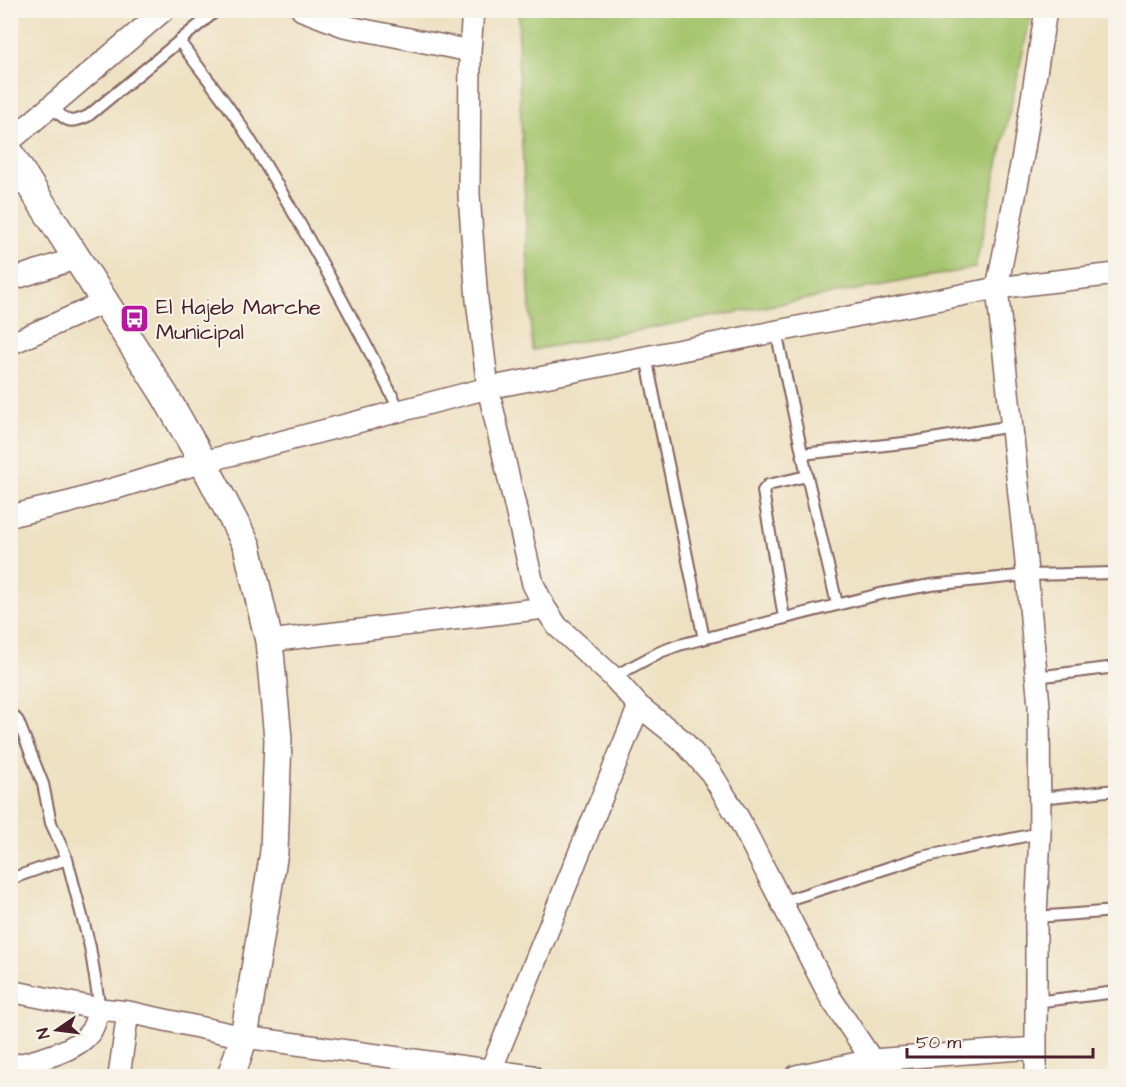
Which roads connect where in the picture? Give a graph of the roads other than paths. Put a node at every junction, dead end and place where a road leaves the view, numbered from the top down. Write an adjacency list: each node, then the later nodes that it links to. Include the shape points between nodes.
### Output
1 (164, 10): 8 (street)
2 (217, 10): 6 (lane)
3 (302, 10): 7 (street, via 344,26)
4 (472, 10): 7 (street)
5 (1046, 10): 14 (street)
6 (180, 42): 8 (lane, via 88,116 71,122); 20 (lane, via 241,125 354,320)
7 (470, 51): 19 (street, via 469,195)
8 (52, 106): 9 (street)
9 (10, 141)
10 (10, 154): 11 (street)
11 (77, 258): 13 (street); 15 (street)
12 (1116, 274): 14 (street)
13 (10, 280)
14 (998, 288): 16 (street); 21 (street)
15 (105, 302): 17 (street); 23 (street)
16 (776, 331): 18 (street); 22 (lane)
17 (10, 344)
18 (646, 357): 19 (street); 31 (lane)
19 (488, 388): 20 (street); 29 (street, via 533,584)
20 (400, 411): 23 (street)
21 (1012, 426): 22 (lane); 27 (street)
22 (802, 454): 24 (lane)
23 (203, 462): 25 (street); 32 (street, via 247,546)
24 (807, 476): 28 (lane); 30 (lane, via 768,485 763,491)
25 (10, 516)
26 (1116, 573): 27 (lane)
27 (1027, 575): 28 (lane, via 931,585); 35 (street)
28 (837, 604): 30 (lane)
29 (545, 608): 32 (street); 34 (street, via 557,626)
30 (784, 618): 31 (lane)
31 (704, 639): 34 (lane, via 660,652)
32 (269, 641): 51 (street, via 278,739 274,852)
33 (1116, 667): 35 (lane)
34 (613, 677): 36 (street)
35 (1036, 677): 39 (street)
36 (639, 706): 43 (street, via 683,741 711,773); 55 (street)
37 (10, 712): 41 (lane, via 25,737 43,784 51,823)
38 (1116, 790): 39 (lane)
39 (1040, 798): 40 (street)
40 (1040, 833): 43 (lane, via 922,857); 45 (street)
41 (67, 859): 42 (lane); 49 (lane, via 90,947)
42 (10, 879)
43 (781, 902): 53 (street, via 830,997)
44 (1116, 911): 45 (lane)
45 (1036, 917): 48 (street)
46 (10, 991): 49 (street)
47 (1116, 992): 48 (lane)
48 (1035, 1002): 52 (street)
49 (100, 1009): 50 (street); 54 (street, via 85,1038 48,1057)
50 (128, 1012): 51 (street); 56 (street)
51 (244, 1037): 55 (street); 57 (street)
52 (1035, 1048): 53 (street); 61 (street)
53 (872, 1060): 59 (street); 60 (street)
54 (10, 1067)
55 (491, 1070): 58 (street)
56 (119, 1077)
57 (231, 1077)
58 (532, 1077)
59 (796, 1077)
60 (888, 1077)
61 (1036, 1077)

